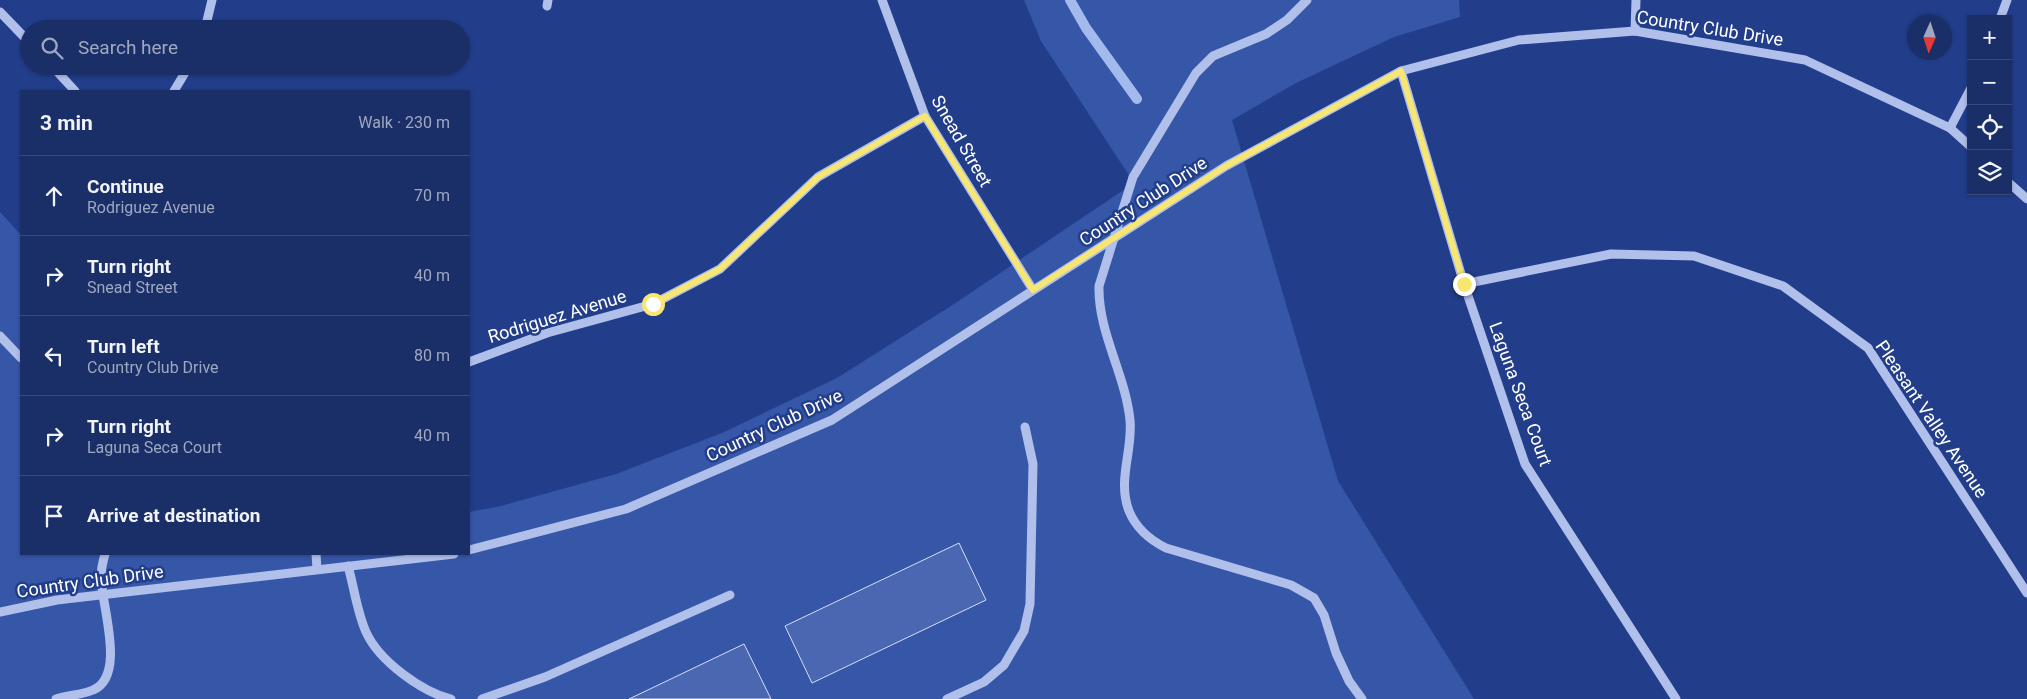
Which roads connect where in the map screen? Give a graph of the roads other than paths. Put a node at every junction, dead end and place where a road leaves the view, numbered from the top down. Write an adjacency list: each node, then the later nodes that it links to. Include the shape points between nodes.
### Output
1 (212, 0): 8 (street)
2 (882, 0): 17 (street, Snead Street)
3 (1307, 0): 22 (street, via 1287,20 1266,34 1213,56 1196,73 1133,177)
4 (1636, 0): 9 (street)
5 (2007, 0): 7 (street)
6 (0, 12): 10 (street)
7 (2001, 15)
8 (207, 20)
9 (1634, 31): 11 (street, Country Club Drive, via 1519,40); 18 (street, Country Club Drive, via 1806,60)
10 (20, 33)
11 (1401, 71): 22 (street, Country Club Drive, via 1226,166); 23 (street, Laguna Seca Court)
12 (61, 75): 14 (street)
13 (184, 75): 15 (street)
14 (75, 90)
15 (175, 90)
16 (1967, 96): 18 (street)
17 (925, 116): 24 (street, Snead Street); 27 (street, Rodriguez Avenue, via 818,177 720,269 653,304 547,333)
18 (1950, 128): 19 (street, Country Club Drive)
19 (1967, 143)
20 (2012, 186): 21 (street)
21 (2027, 199)
22 (1116, 238): 24 (street, Country Club Drive); 43 (street, via 1099,286 1099,300 1130,421 1124,472 1125,496 1130,512 1141,530 1166,548 1291,585 1314,598 1321,608 1349,681)
23 (1464, 284): 35 (street, Pleasant Valley Avenue, via 1611,254 1694,256 1783,286 1868,348); 44 (street, Laguna Seca Court, via 1525,464)
24 (1033, 290): 29 (street, Country Club Drive, via 832,420 626,509)
25 (0, 336): 26 (street)
26 (20, 357)
27 (470, 362)
28 (1025, 427): 42 (street, via 1033,464 1030,604 1024,631 1004,665 984,682)
29 (470, 550)
30 (105, 555): 36 (street, via 101,577)
31 (316, 555): 34 (street)
32 (445, 555): 33 (street, Country Club Drive)
33 (348, 566): 34 (street, Country Club Drive); 40 (street, via 366,633 387,662 435,695)
34 (317, 569): 36 (street, Country Club Drive)
35 (2027, 592)
36 (103, 594): 38 (street, Country Club Drive, via 30,604); 39 (street, via 111,661 108,674 94,690)
37 (730, 595): 41 (street, via 545,677)
38 (0, 612)
39 (56, 699)
40 (451, 699)
41 (482, 699)
42 (947, 699)
43 (1362, 699)
44 (1676, 699)

